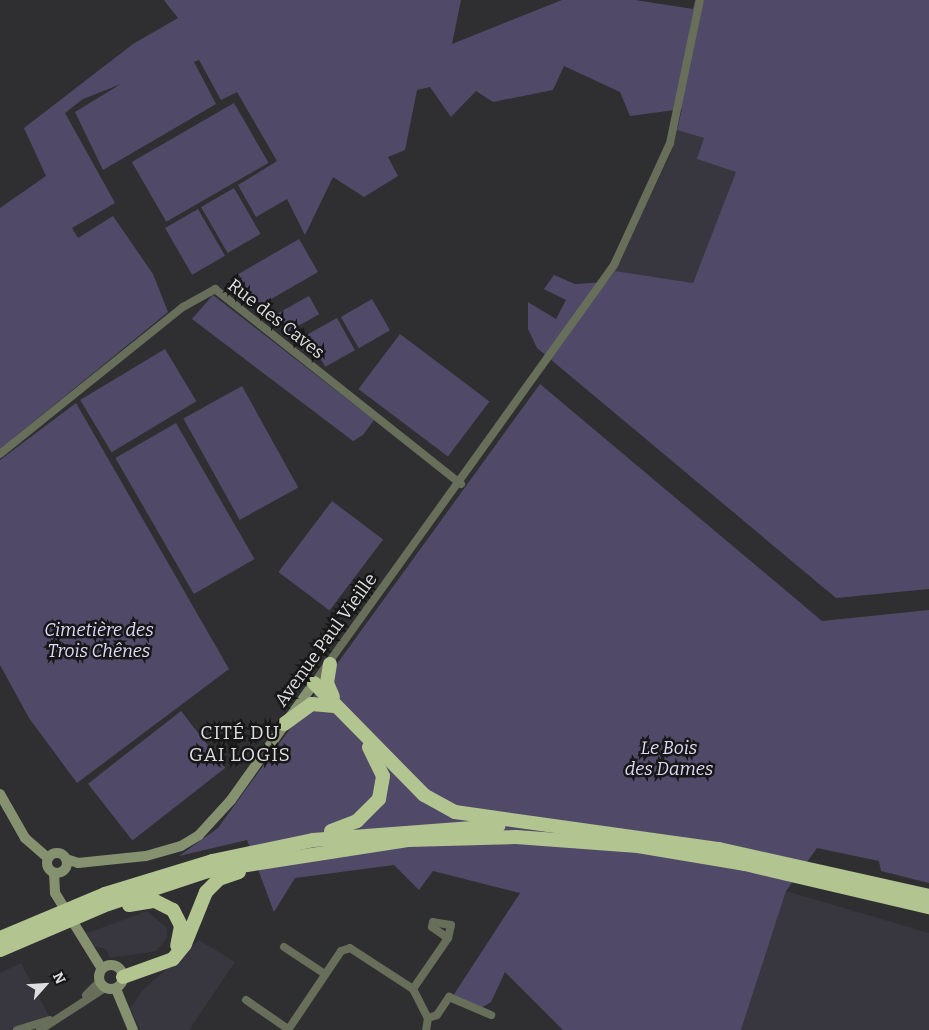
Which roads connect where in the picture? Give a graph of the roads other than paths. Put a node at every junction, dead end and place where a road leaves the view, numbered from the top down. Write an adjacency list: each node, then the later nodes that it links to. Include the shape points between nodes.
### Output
1 (700, 0): 3 (street, Avenue Paul Vieille, via 670,143 614,265)
2 (0, 454): 3 (street, Rue des Caves, via 183,307 215,289)
3 (461, 484): 4 (street, Avenue Paul Vieille)
4 (330, 664): 5 (street, Avenue Paul Vieille); 6 (highway, via 327,682)
5 (312, 686): 6 (highway); 7 (street, Avenue Paul Vieille)
6 (334, 702): 7 (highway, via 312,704); 9 (highway, via 438,804 470,816); 11 (highway, via 382,768 381,791 374,806 342,828)
7 (284, 724): 13 (street, Avenue Paul Vieille, via 200,835 164,853)
8 (0, 794): 12 (street, via 25,838)
9 (615, 833): 11 (highway, via 497,826 429,828 313,840); 15 (highway, via 719,849)
10 (481, 837): 16 (highway, via 566,839 692,854); 19 (highway, via 365,844 208,871 108,904); 24 (highway, via 312,857 227,876 206,892 185,944 173,958)
11 (248, 853): 17 (highway, via 105,894)
12 (48, 858): 13 (street, via 59,854); 14 (street, via 47,867)
13 (65, 864): 14 (street, Avenue Paul Vieille)
14 (54, 873): 22 (street, via 55,893)
15 (929, 896)
16 (929, 907)
17 (0, 938)
18 (448, 938): 25 (street)
19 (15, 943): 21 (highway); 24 (highway, via 106,910 145,901 173,910 181,926 176,948)
20 (284, 947): 23 (street)
21 (0, 950)
22 (102, 969): 24 (street); 24 (street, via 110,965)
23 (325, 974): 25 (street, via 341,951 350,948); 33 (street)
24 (112, 981): 29 (street); 32 (street)
25 (412, 989): 28 (street)
26 (246, 1000): 33 (street)
27 (491, 1015): 28 (street, via 449,997 437,1015)
28 (428, 1018): 34 (street)
29 (51, 1020): 30 (street); 31 (street)
30 (17, 1030)
31 (40, 1030)
32 (133, 1030)
33 (288, 1030)
34 (426, 1030)

